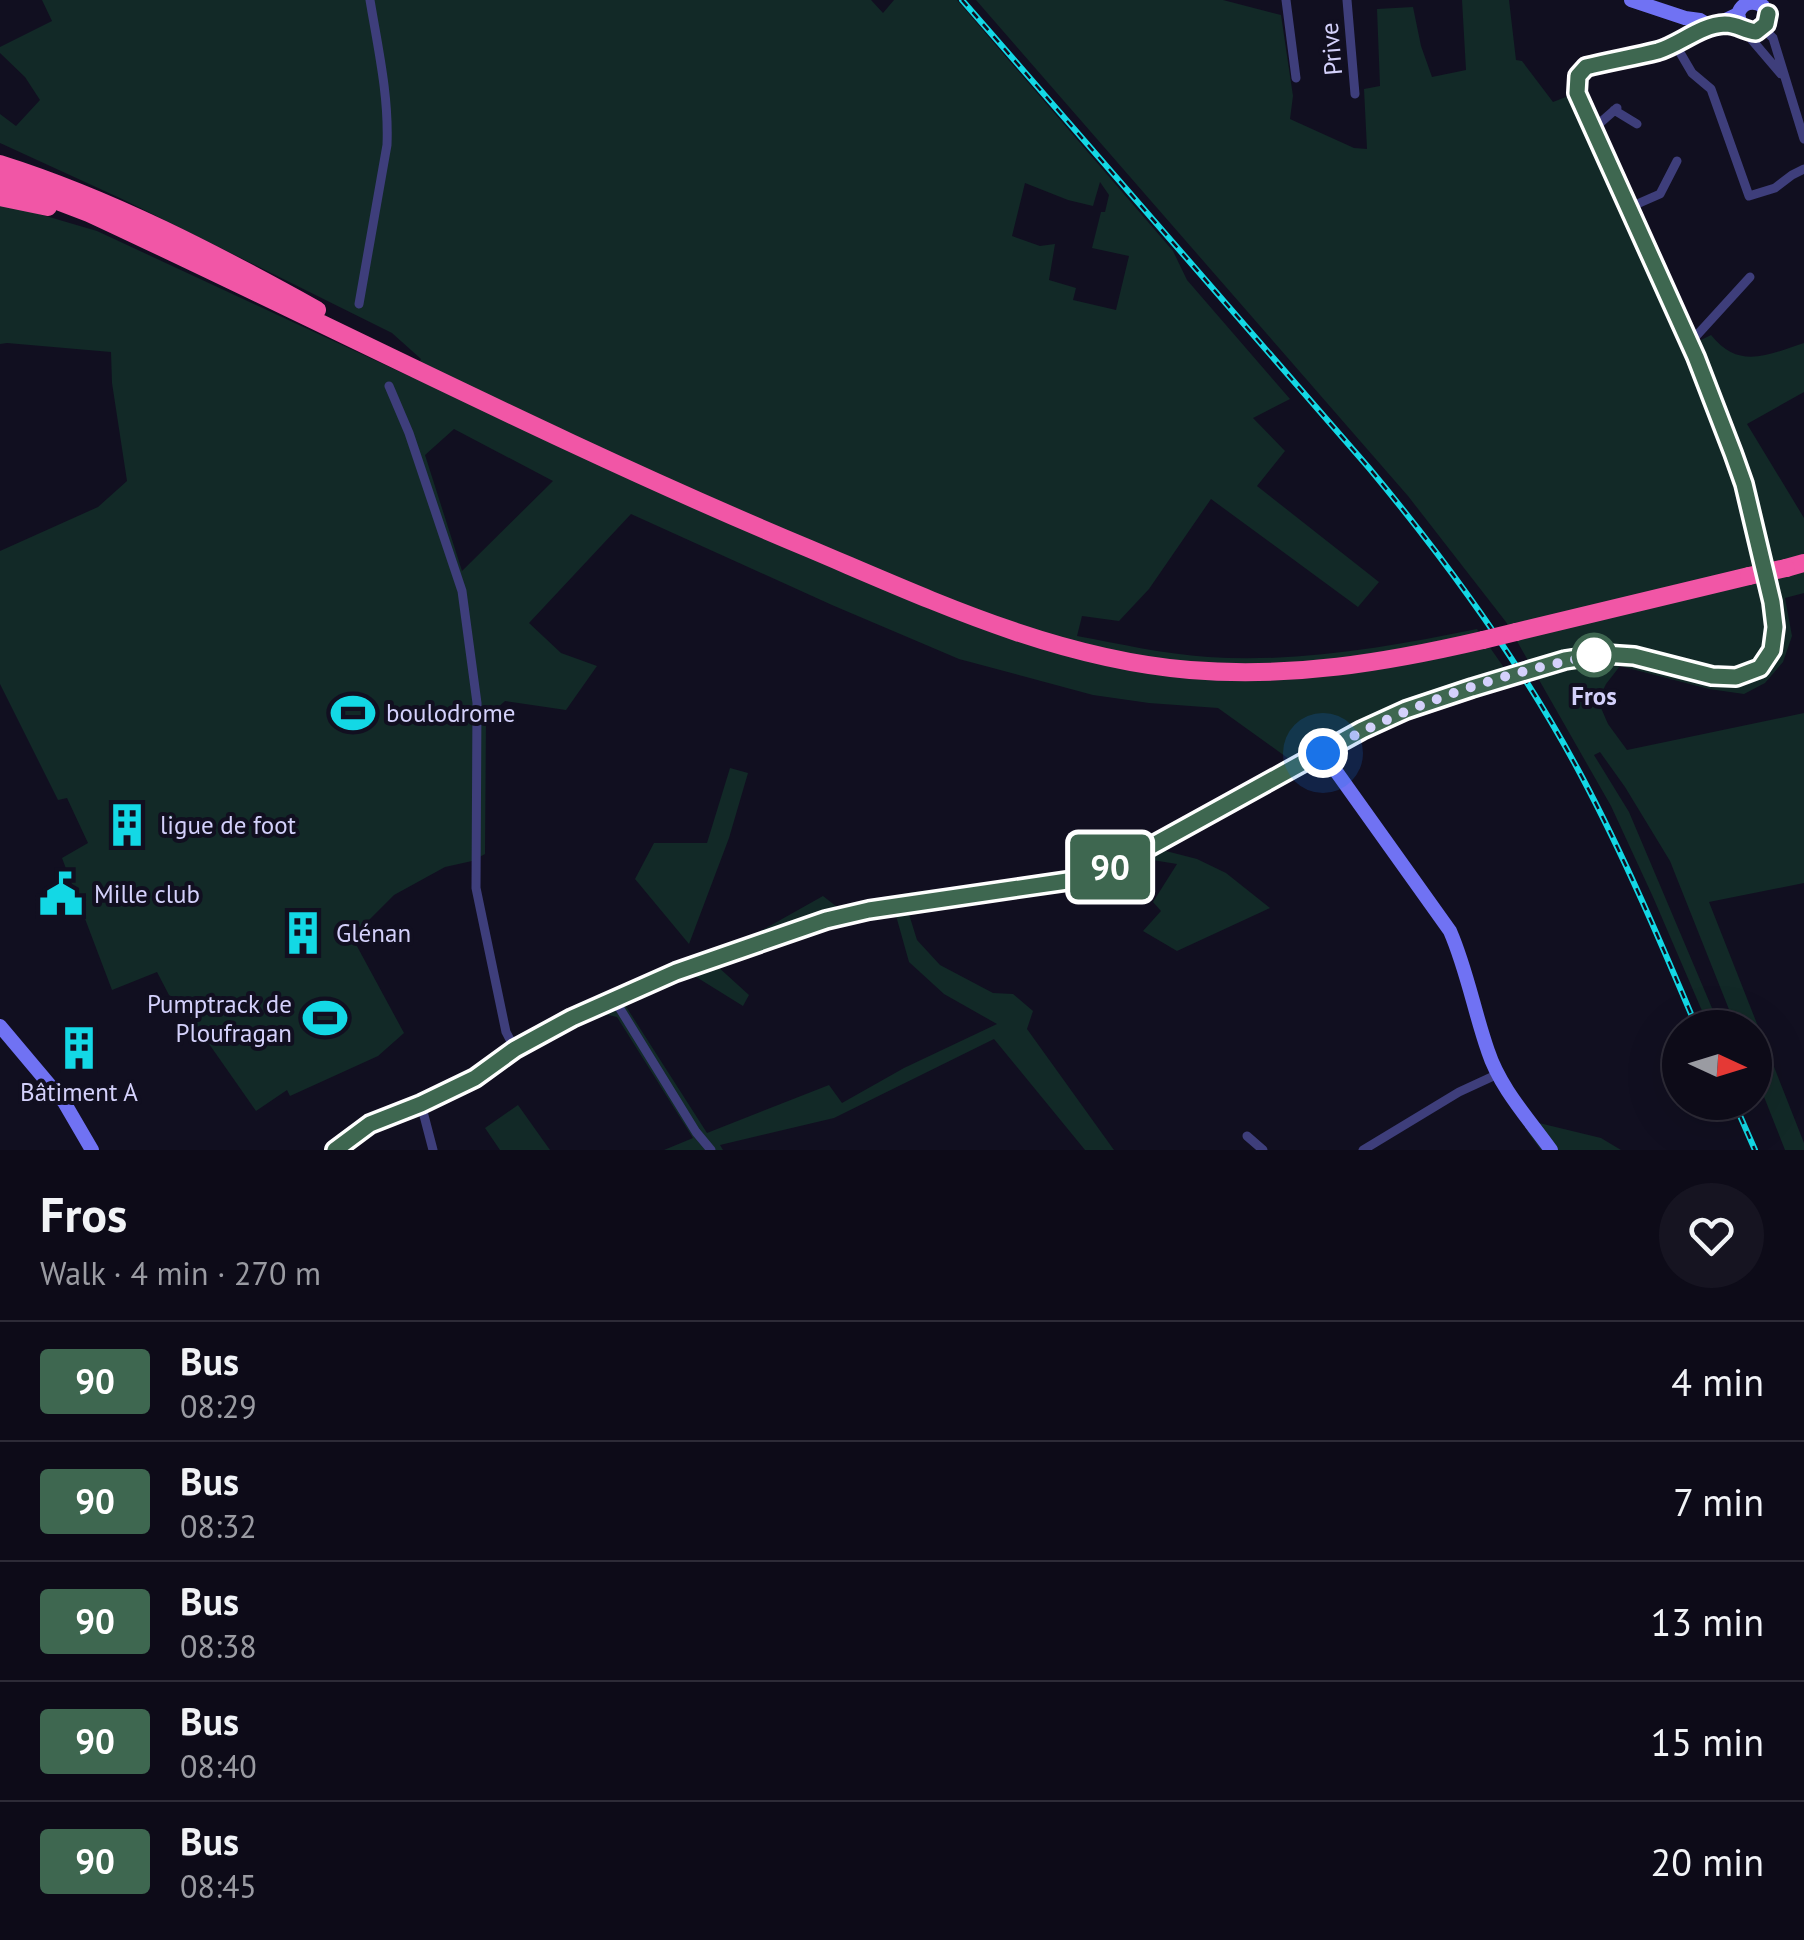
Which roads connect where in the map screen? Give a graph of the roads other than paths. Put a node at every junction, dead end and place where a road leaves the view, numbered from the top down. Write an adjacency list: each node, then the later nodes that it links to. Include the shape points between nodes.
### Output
1 (370, 0): 25 (street, via 388,121)
2 (1286, 0): 10 (street)
3 (1347, 0): 11 (street, Prive)
4 (1630, 0): 6 (street)
5 (1753, 8): 6 (street); 7 (street, via 1756,32); 9 (street, via 1752,40)
6 (1705, 28): 8 (street)
7 (1764, 28): 9 (street)
8 (1675, 44): 13 (street, via 1586,67 1577,93); 18 (street, via 1711,89 1749,196)
9 (1783, 76): 14 (street)
10 (1296, 78)
11 (1356, 94)
12 (1636, 124): 13 (street, via 1616,109)
13 (1591, 126): 21 (street)
14 (1804, 138)
15 (0, 150): 22 (highway)
16 (1678, 162): 21 (street, via 1660,194)
17 (0, 164): 22 (highway)
18 (1804, 169)
19 (0, 179): 23 (highway)
20 (0, 197): 23 (highway, via 69,213)
21 (1628, 208): 26 (street)
22 (142, 221): 27 (highway)
23 (184, 259): 27 (highway)
24 (1750, 277): 26 (street)
25 (359, 304)
26 (1688, 340): 30 (street, bridge, via 1744,484 1772,602 1772,650 1760,668 1712,676 1604,654 1406,710)
27 (422, 370): 29 (highway, bridge, via 687,498 971,617 1052,644 1189,670 1349,667)
28 (389, 386): 33 (street, via 462,590 477,703 476,888)
29 (1795, 566)
30 (1323, 753): 31 (street, via 1137,854 1074,880 826,920); 34 (street, via 1450,931)
31 (614, 999): 33 (street); 40 (street)
32 (0, 1026): 37 (street, via 64,1102)
33 (515, 1049): 35 (street)
34 (1498, 1074): 42 (street); 43 (street)
35 (421, 1104): 38 (street, via 370,1124); 39 (street)
36 (1247, 1136): 41 (street)
37 (92, 1150)
38 (335, 1150)
39 (434, 1150)
40 (711, 1150)
41 (1263, 1150)
42 (1363, 1150)
43 (1551, 1150)

